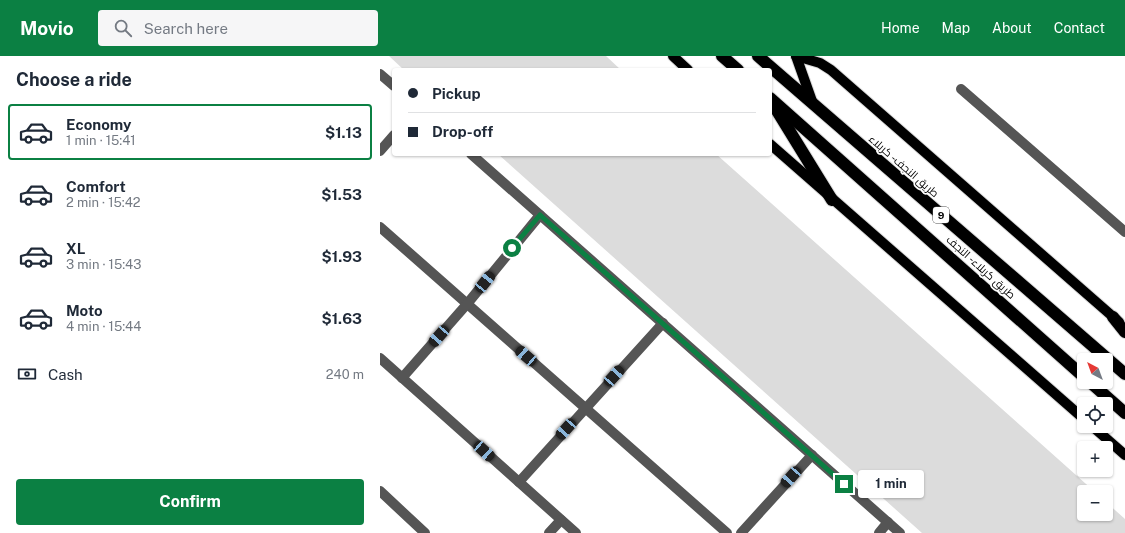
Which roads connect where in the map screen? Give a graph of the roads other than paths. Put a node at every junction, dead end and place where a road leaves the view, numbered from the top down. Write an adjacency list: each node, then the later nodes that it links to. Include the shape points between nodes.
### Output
1 (673, 56): 5 (main road)
2 (722, 56): 6 (highway)
3 (796, 56): 12 (main road); 22 (main road, via 820,63 831,70)
4 (764, 57): 12 (highway, طريق النجف - کربلاء / 9)
5 (686, 68)
6 (736, 68)
7 (380, 74): 8 (street)
8 (392, 84)
9 (961, 89): 20 (street)
10 (772, 100): 27 (highway, طريق کربلاء - النجف / 9)
11 (772, 101): 17 (highway)
12 (814, 106): 28 (highway, طريق النجف - کربلاء / 9)
13 (392, 137): 15 (street)
14 (772, 146): 17 (main road)
15 (380, 151)
16 (473, 156): 18 (street)
17 (832, 200): 32 (main road)
18 (540, 215): 21 (street); 23 (street)
19 (380, 227): 21 (street)
20 (1125, 232)
21 (467, 304): 29 (street); 31 (street)
22 (1113, 317): 24 (main road); 25 (highway)
23 (663, 323): 31 (street); 35 (street)
24 (1125, 328)
25 (1125, 332)
26 (380, 358): 29 (street)
27 (1077, 371)
28 (1125, 374)
29 (402, 378): 37 (street)
30 (1098, 389): 33 (highway)
31 (585, 408): 37 (street); 44 (street)
32 (1077, 413)
33 (1125, 413)
34 (1100, 433): 36 (main road)
35 (812, 455): 40 (street); 45 (street)
36 (1125, 455)
37 (519, 482): 39 (street)
38 (380, 491): 41 (street)
39 (561, 520): 42 (street); 43 (street)
40 (888, 522): 46 (street); 47 (street)
41 (425, 533)
42 (549, 533)
43 (576, 533)
44 (727, 533)
45 (741, 533)
46 (879, 533)
47 (900, 533)

